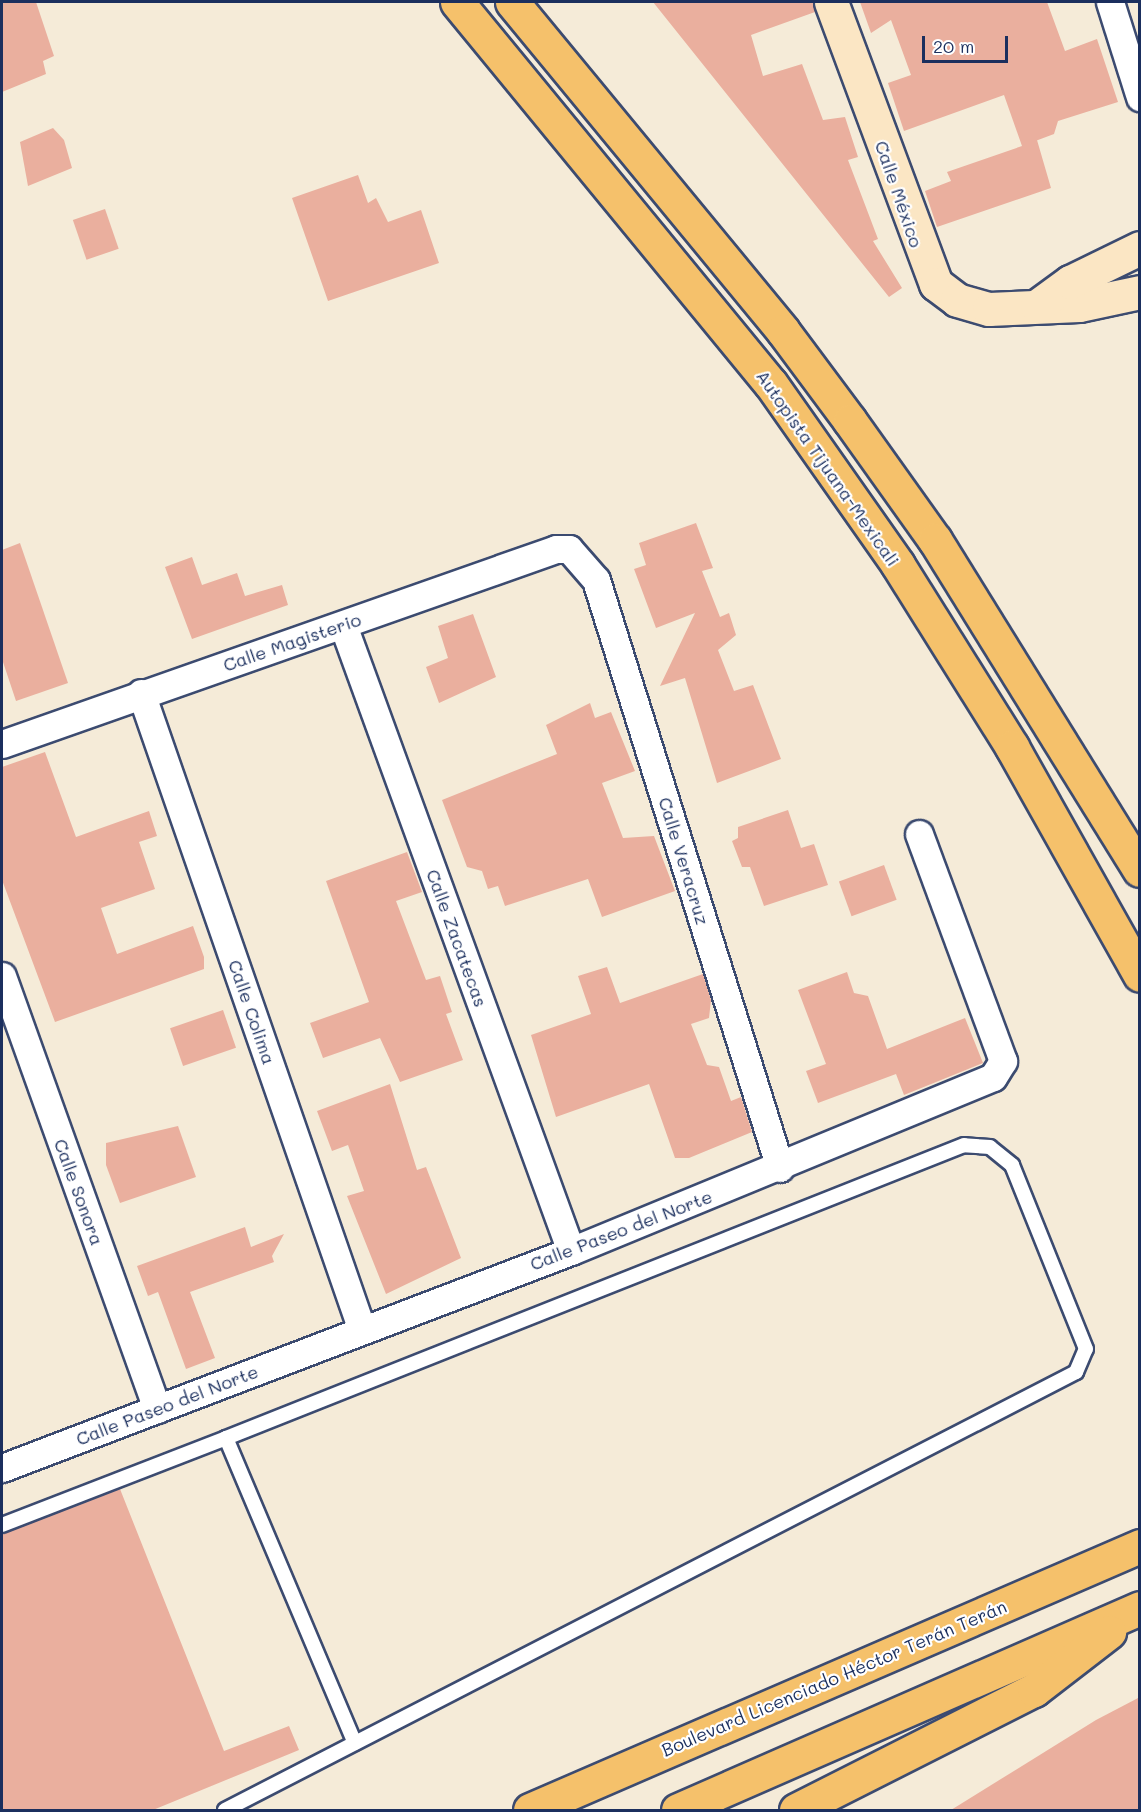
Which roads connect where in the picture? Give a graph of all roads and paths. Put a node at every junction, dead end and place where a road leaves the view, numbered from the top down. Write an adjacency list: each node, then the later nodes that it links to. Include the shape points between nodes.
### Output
1 (457, 2): 15 (main road, Autopista Tijuana-Mexicali, via 771,384 891,556 1012,747)
2 (512, 2): 14 (main road, via 776,321 850,421 935,540)
3 (831, 2): 8 (street, Calle México, via 936,284 957,300 989,309)
4 (1110, 2): 5 (street)
5 (1140, 97)
6 (1140, 248): 8 (street, via 1070,282)
7 (1140, 292): 8 (street, Calle México, via 1079,305)
8 (1036, 306)
9 (581, 557): 10 (street, Calle Magisterio, via 556,549); 17 (street, Calle Veracruz, via 596,580)
10 (343, 625): 11 (street, Calle Magisterio); 18 (street, Calle Zacatecas)
11 (141, 693): 12 (street, Calle Magisterio); 19 (street, Calle Colima)
12 (2, 744)
13 (920, 834): 17 (street, Calle Paseo del Norte, via 1003,1061 993,1077)
14 (1138, 867)
15 (1140, 975)
16 (2, 976): 20 (street, Calle Sonora)
17 (780, 1168): 18 (street, Calle Paseo del Norte)
18 (571, 1251): 19 (street, Calle Paseo del Norte)
19 (362, 1330): 20 (street, Calle Paseo del Norte)
20 (157, 1409): 22 (street, Calle Paseo del Norte)
21 (226, 1438): 23 (lane); 26 (lane); 26 (lane, via 964,1145 990,1147 1012,1165 1086,1349 1077,1372)
22 (2, 1468)
23 (2, 1525)
24 (1140, 1546): 28 (main road, Boulevard Licenciado Héctor Terán Terán)
25 (1137, 1609): 29 (main road); 30 (main road, via 1034,1690)
26 (355, 1743): 27 (lane)
27 (225, 1810)
28 (530, 1810)
29 (678, 1810)
30 (796, 1810)

